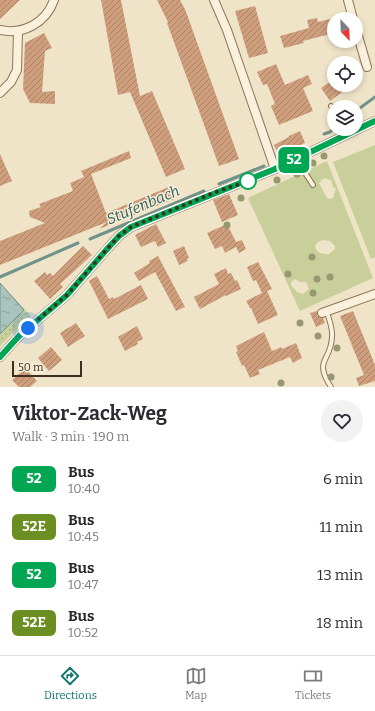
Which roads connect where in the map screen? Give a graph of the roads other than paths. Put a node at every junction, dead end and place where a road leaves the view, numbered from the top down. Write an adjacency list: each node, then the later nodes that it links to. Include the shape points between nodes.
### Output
1 (54, 0): 6 (street, via 48,13 37,24)
2 (215, 0): 14 (street)
3 (348, 0): 4 (street)
4 (351, 12)
5 (0, 30): 6 (street)
6 (18, 31): 9 (street, via 17,70 12,82)
7 (362, 48): 8 (street)
8 (367, 67)
9 (0, 93)
10 (375, 121): 11 (street)
11 (363, 126)
12 (341, 136): 13 (street)
13 (296, 159): 14 (street); 15 (lane)
14 (275, 169): 18 (street, via 131,227 119,236 67,295 19,336)
15 (313, 186)
16 (375, 294): 17 (street)
17 (325, 312): 19 (lane, via 332,337 322,368)
18 (0, 357)
19 (332, 387)

